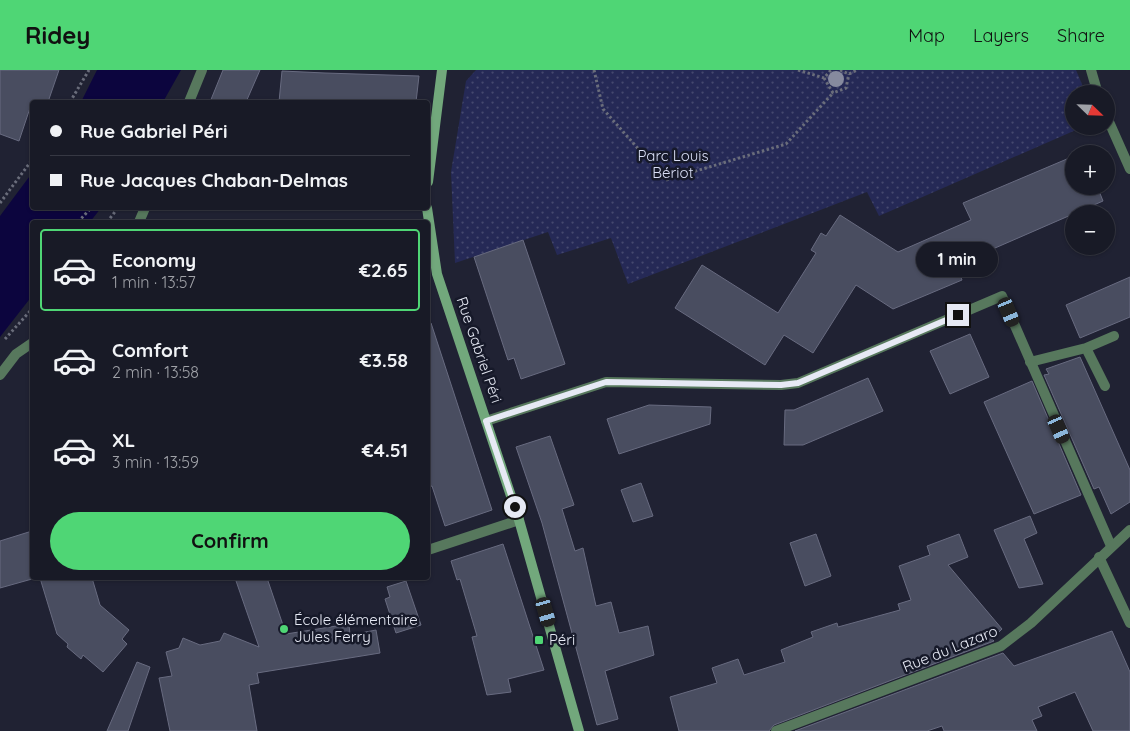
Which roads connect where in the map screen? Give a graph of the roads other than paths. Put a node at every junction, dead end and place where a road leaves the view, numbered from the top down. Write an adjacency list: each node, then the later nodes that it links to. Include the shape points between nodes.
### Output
1 (202, 70): 5 (street)
2 (442, 70): 7 (main road)
3 (1091, 70): 4 (street)
4 (1095, 85)
5 (190, 100)
6 (1115, 135): 8 (street)
7 (430, 166)
8 (1130, 169)
9 (430, 243): 16 (main road, Rue Gabriel Péri, via 437,274)
10 (1114, 336): 12 (street)
11 (30, 345): 14 (street, via 16,354)
12 (1086, 348): 13 (street); 15 (street)
13 (1030, 362): 16 (street, via 1002,296 798,383 606,382); 19 (street)
14 (0, 375)
15 (1105, 386)
16 (486, 421): 17 (main road, Rue Gabriel Péri)
17 (519, 520): 20 (street); 23 (main road, Rue Gabriel Péri)
18 (1130, 530): 19 (street, Rue du Lazaro)
19 (1111, 546): 21 (street, Rue du Lazaro)
20 (430, 549)
21 (1099, 557): 22 (street); 24 (street, Rue du Lazaro, via 1038,617 1001,646)
22 (1130, 623)
23 (579, 731)
24 (776, 731)

